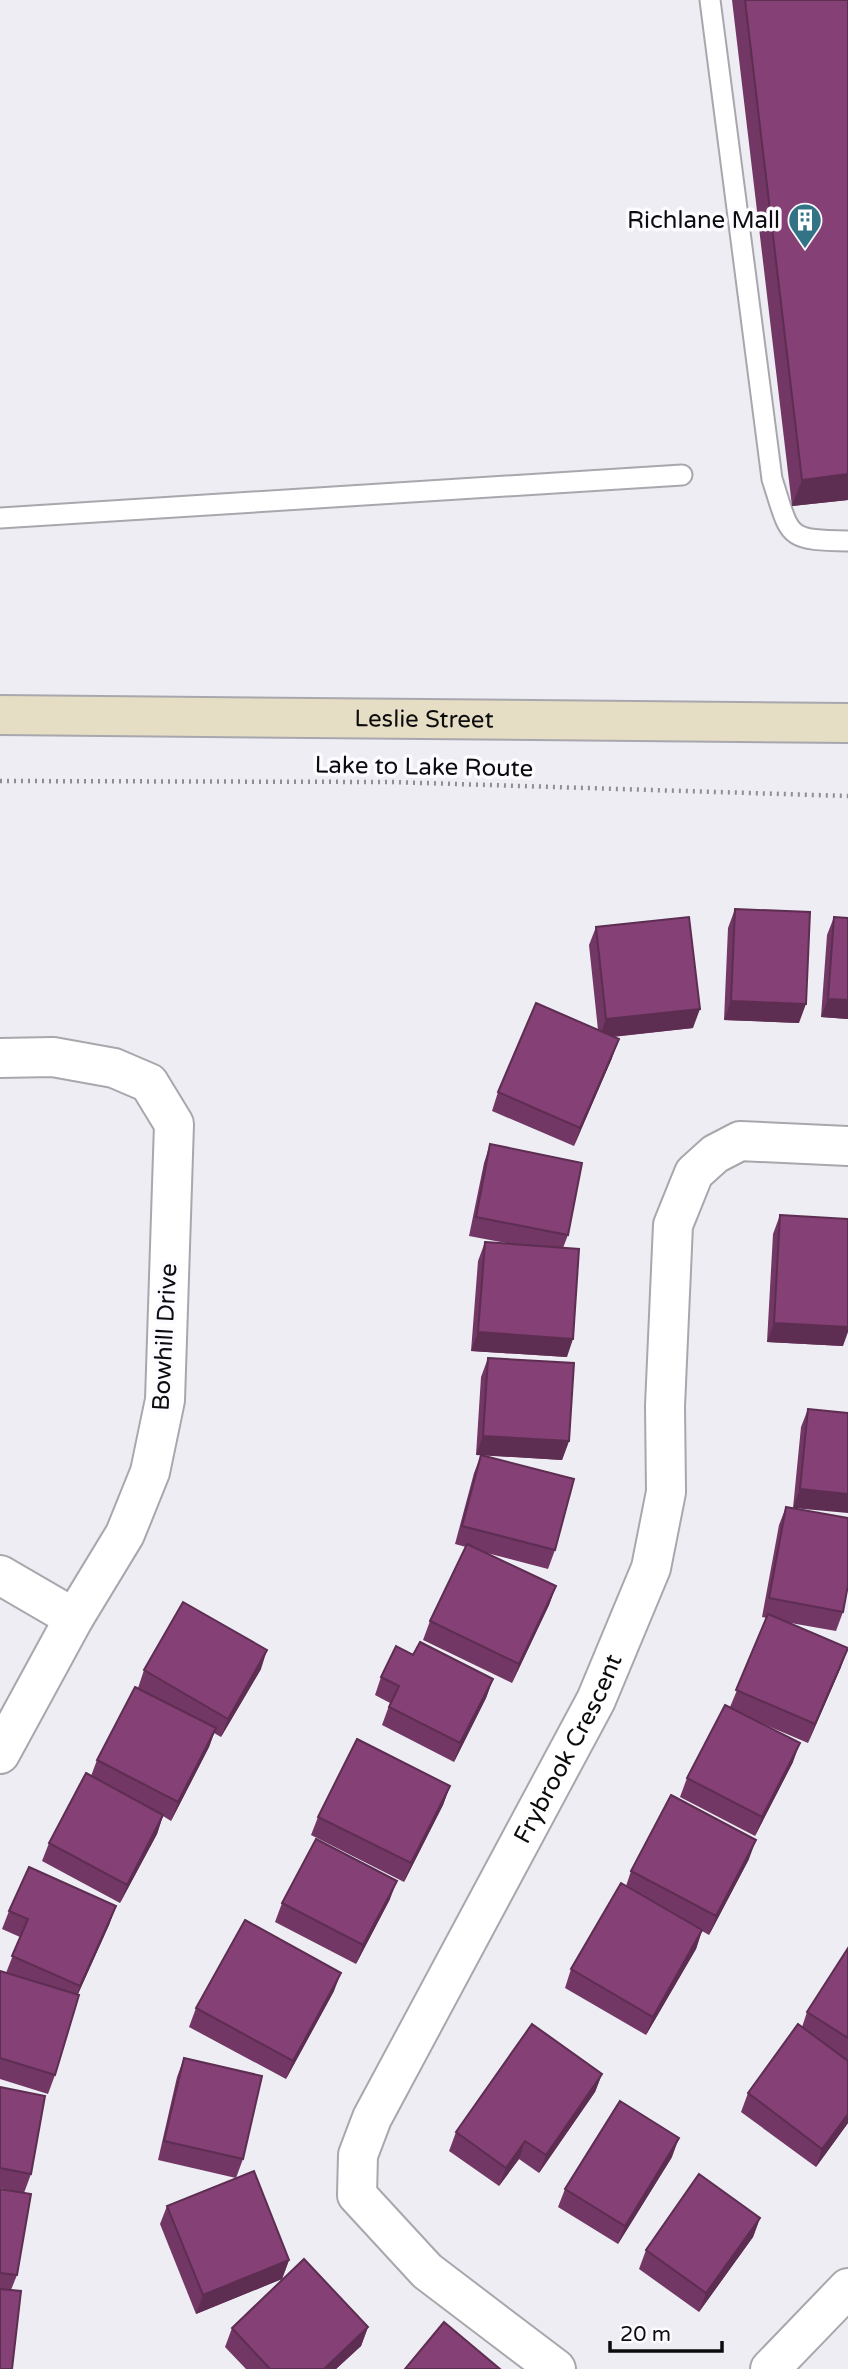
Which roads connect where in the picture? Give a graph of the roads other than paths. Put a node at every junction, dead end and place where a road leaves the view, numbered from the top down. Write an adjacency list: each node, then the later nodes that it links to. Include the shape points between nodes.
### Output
1 (710, 0): 4 (lane, via 772,479 788,527 805,541)
2 (682, 475): 3 (lane)
3 (0, 518)
4 (848, 541)
5 (0, 715): 6 (main road, Leslie Street)
6 (848, 723)
7 (0, 1058): 10 (street, Bowhill Drive, via 53,1057 114,1068 149,1083 174,1124 165,1400 150,1472 125,1534)
8 (848, 1146): 13 (street, Frybrook Crescent, via 740,1142 715,1154 694,1173 673,1225 666,1492 650,1568 596,1700 372,2118 358,2155 357,2194 380,2222 427,2271)
9 (0, 1575): 10 (street)
10 (74, 1618): 11 (street, Bowhill Drive)
11 (0, 1754)
12 (848, 2288): 14 (street)
13 (556, 2369)
14 (770, 2369)

